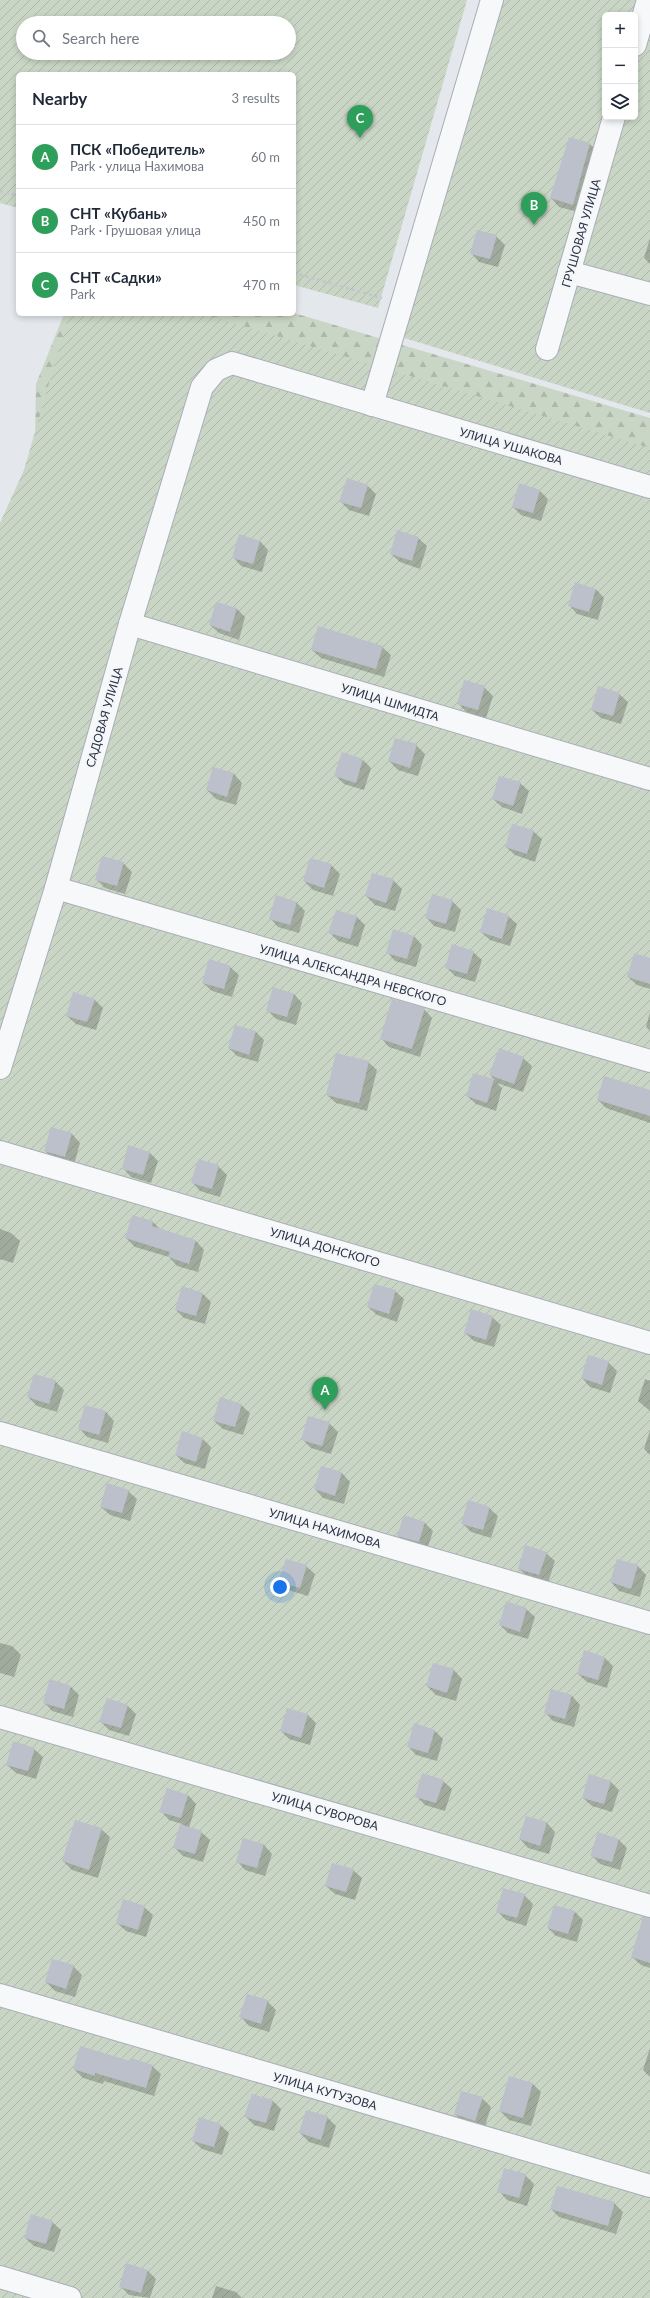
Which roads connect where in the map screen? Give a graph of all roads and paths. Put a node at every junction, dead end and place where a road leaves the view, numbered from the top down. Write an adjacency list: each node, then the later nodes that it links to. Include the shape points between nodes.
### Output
1 (492, 0): 10 (street)
2 (648, 0): 3 (street)
3 (638, 35)
4 (613, 120): 7 (street, ГРУШОВАЯ УЛИЦА)
5 (0, 191): 6 (path)
6 (16, 195)
7 (569, 272): 9 (street); 11 (street, ГРУШОВАЯ УЛИЦА)
8 (296, 274): 10 (path, via 381,297)
9 (650, 294)
10 (399, 315): 13 (street)
11 (547, 349)
12 (216, 370): 13 (street, УЛИЦА УШАКОВА, via 232,363); 15 (street, САДОВАЯ УЛИЦА, via 202,387)
13 (372, 405): 14 (street, УЛИЦА УШАКОВА)
14 (650, 487)
15 (130, 624): 16 (street, УЛИЦА ШМИДТА); 17 (street, САДОВАЯ УЛИЦА)
16 (650, 779)
17 (56, 888): 18 (street, УЛИЦА АЛЕКСАНДРА НЕВСКОГО); 19 (street, САДОВАЯ УЛИЦА)
18 (650, 1061)
19 (0, 1068)
20 (0, 1152): 21 (street, УЛИЦА ДОНСКОГО)
21 (650, 1343)
22 (0, 1433): 23 (street, УЛИЦА НАХИМОВА)
23 (650, 1624)
24 (0, 1717): 25 (street, УЛИЦА СУВОРОВА)
25 (650, 1906)
26 (0, 1995): 27 (street, УЛИЦА КУТУЗОВА)
27 (650, 2186)
28 (0, 2277): 29 (street)
29 (70, 2298)

